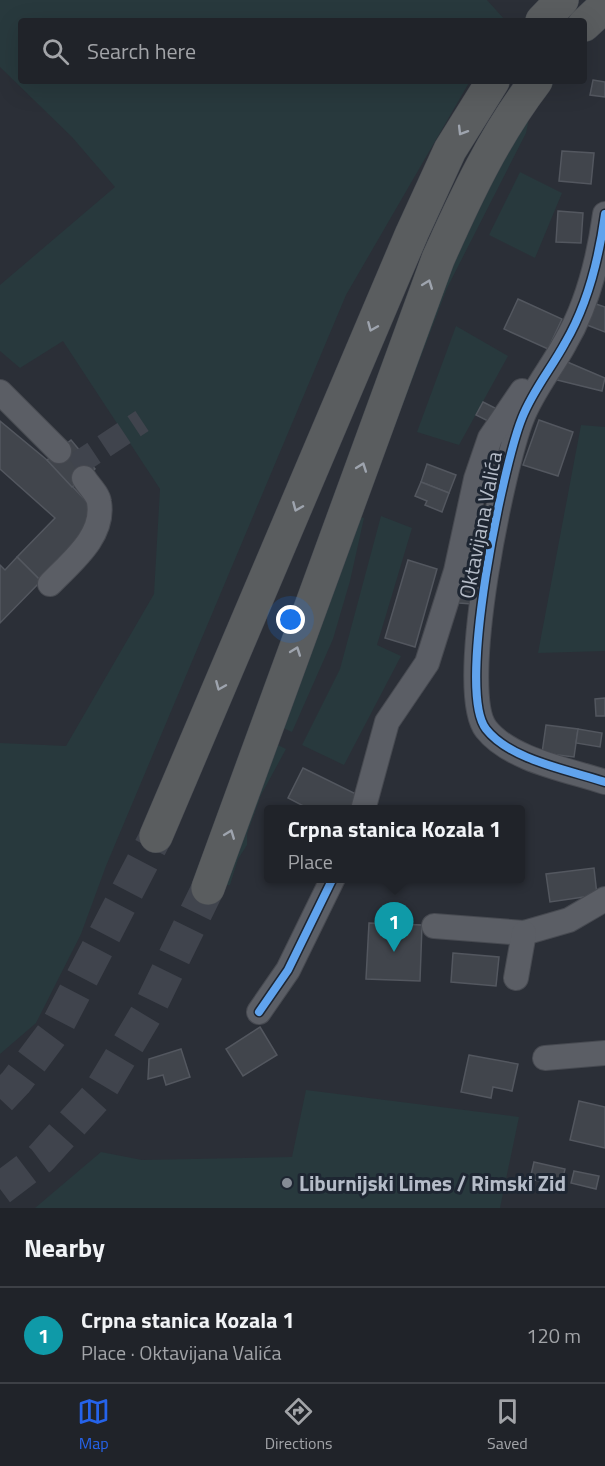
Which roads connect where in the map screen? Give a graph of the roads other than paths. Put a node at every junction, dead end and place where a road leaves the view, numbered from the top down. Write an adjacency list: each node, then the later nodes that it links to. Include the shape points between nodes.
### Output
1 (562, 0): 2 (highway)
2 (545, 18)
3 (491, 84): 13 (highway, one-way to 13, via 450,150 411,233)
4 (534, 84): 15 (highway, one-way to 4, via 438,259 480,167)
5 (605, 214): 6 (street, Oktavijana Valića, via 589,289 566,342)
6 (538, 384): 11 (street, Oktavijana Valića, via 506,468 491,545 482,606 476,691 479,710 484,727 507,747); 12 (street, Oktavijana Valića, via 524,388 490,438 476,478 456,571 427,663 387,722)
7 (0, 392): 8 (street)
8 (59, 451)
9 (84, 478): 10 (street, via 99,500 99,519 91,540)
10 (50, 584)
11 (604, 776)
12 (364, 805)
13 (156, 836)
14 (331, 883): 20 (street, via 288,970)
15 (208, 888)
16 (605, 899): 18 (street, via 569,920)
17 (434, 926): 18 (street)
18 (524, 933): 19 (street)
19 (516, 978)
20 (259, 1012)
21 (605, 1053): 22 (street)
22 (545, 1058)

